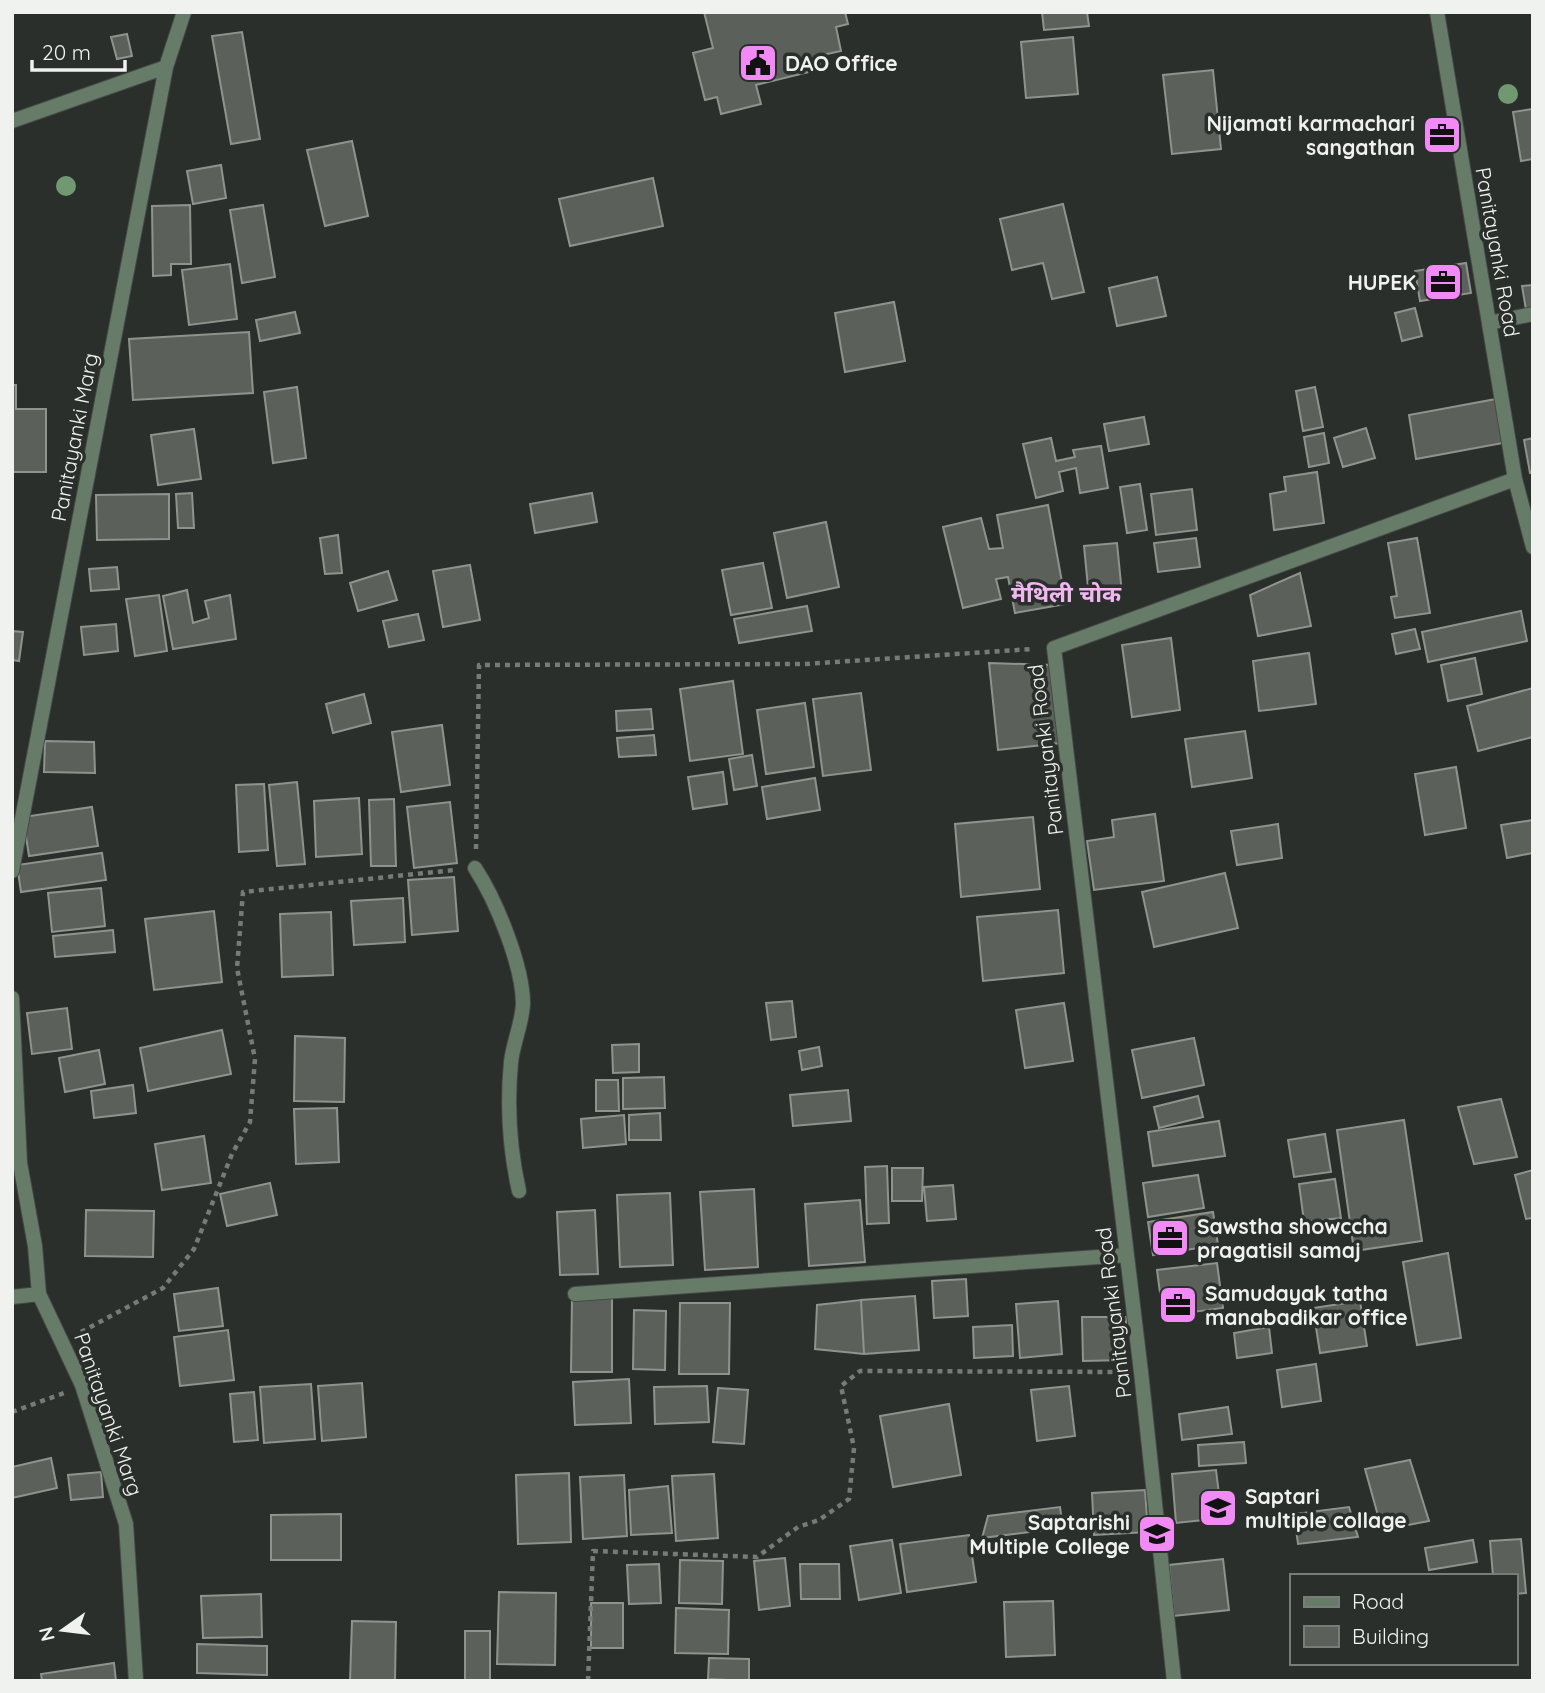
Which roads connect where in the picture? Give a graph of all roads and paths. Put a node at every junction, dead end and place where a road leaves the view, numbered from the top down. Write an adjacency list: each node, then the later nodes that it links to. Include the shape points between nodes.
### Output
1 (184, 12): 3 (street, Panitayanki Marg)
2 (1437, 12): 6 (street, Panitayanki Road)
3 (166, 67): 4 (street); 10 (street, Panitayanki Marg)
4 (12, 121)
5 (1533, 314): 6 (street)
6 (1489, 323): 7 (street, Panitayanki Road)
7 (1515, 479): 8 (street); 13 (street, Panitayanki Road, via 1054,648)
8 (1533, 547)
9 (475, 868): 12 (street, via 486,884 517,967 523,1004 511,1062 512,1160)
10 (12, 871)
11 (12, 998): 14 (street, Panitayanki Marg, via 20,1163)
12 (519, 1191)
13 (1127, 1255): 15 (street); 17 (street, Panitayanki Road)
14 (39, 1294): 16 (street); 18 (street, Panitayanki Marg)
15 (575, 1294)
16 (12, 1297)
17 (1141, 1372): 21 (path, via 860,1371 841,1386 854,1448 849,1499 819,1520 798,1527 757,1557 593,1552); 22 (street, Panitayanki Road)
18 (82, 1385): 19 (path); 20 (street, Panitayanki Marg, via 126,1524)
19 (12, 1412)
20 (136, 1681)
21 (588, 1681)
22 (1174, 1681)

